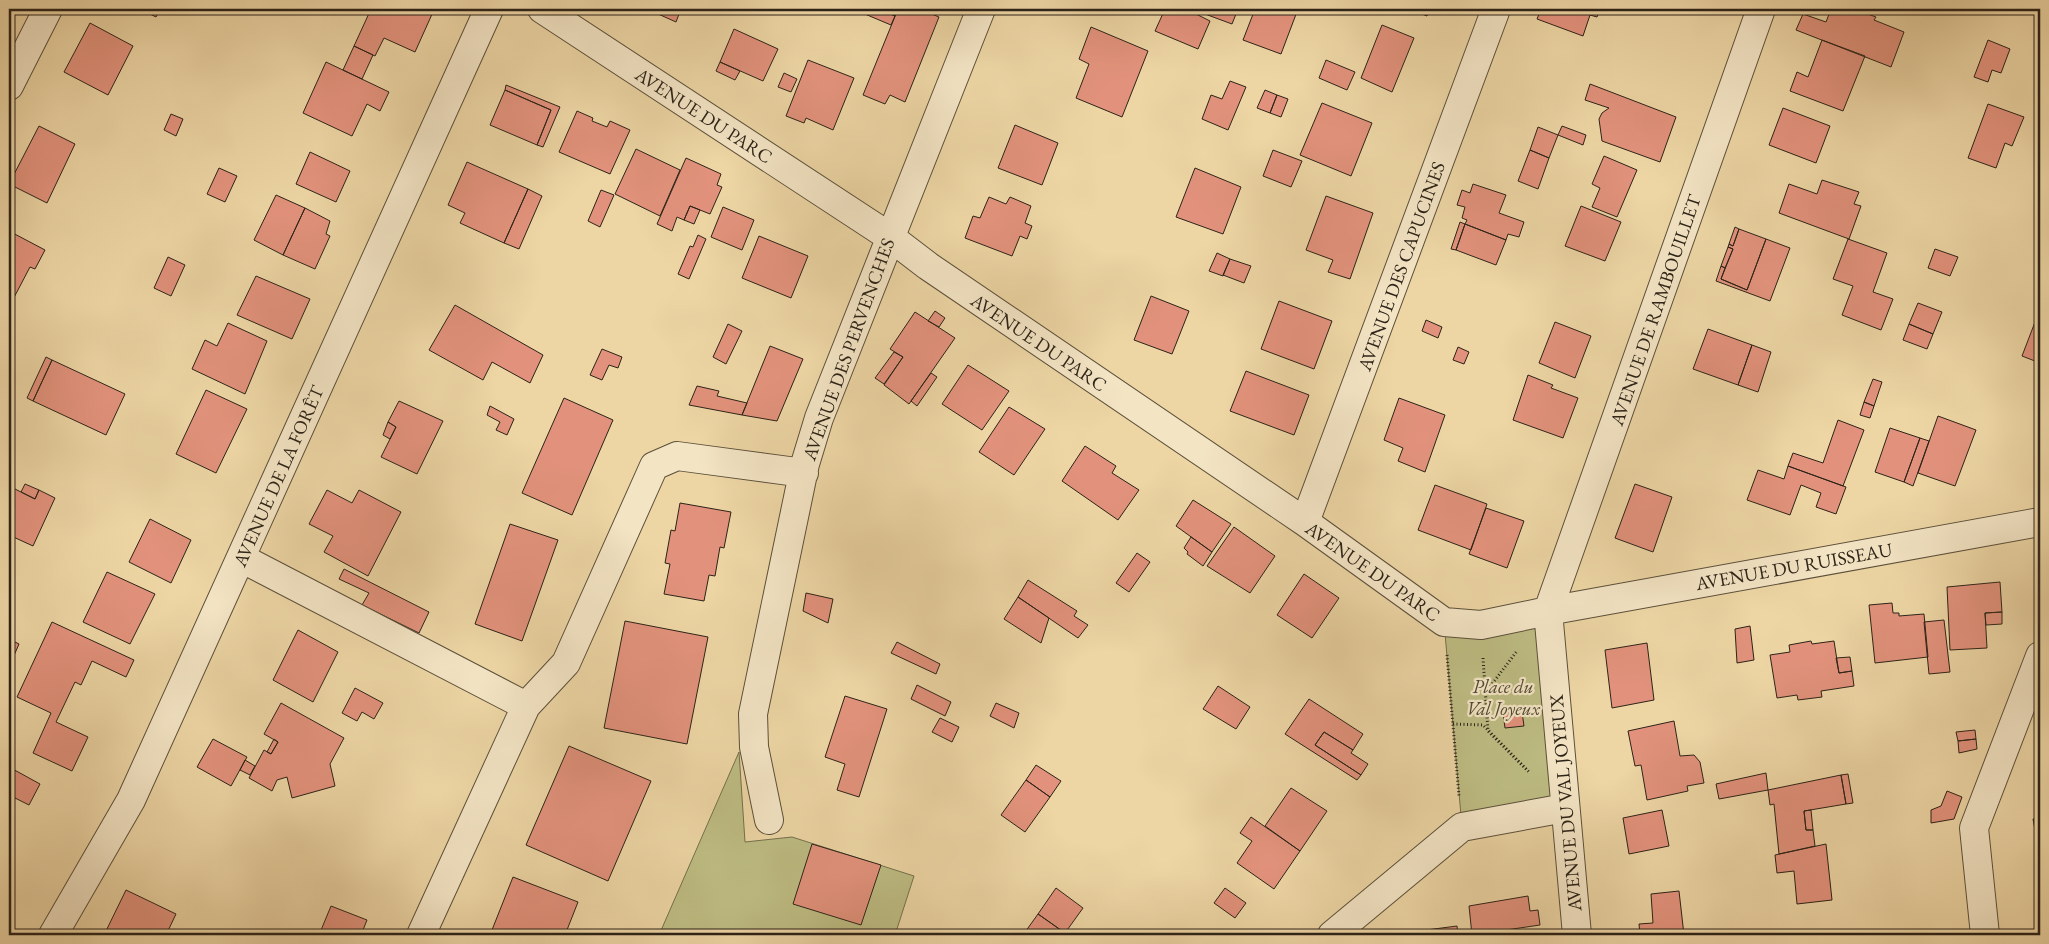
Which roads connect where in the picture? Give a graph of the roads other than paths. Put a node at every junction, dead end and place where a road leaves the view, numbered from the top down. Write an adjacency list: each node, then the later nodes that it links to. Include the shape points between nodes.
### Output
1 (48, 9): 7 (street)
2 (489, 9): 12 (street, AVENUE DE LA FORÊT)
3 (542, 9): 8 (street, AVENUE DU PARC)
4 (981, 9): 8 (street, AVENUE DES PERVENCHES)
5 (1496, 9): 10 (street, AVENUE DES CAPUCINES)
6 (1761, 9): 13 (street, AVENUE DE RAMBOUILLET)
7 (9, 86)
8 (890, 237): 9 (street, AVENUE DES PERVENCHES, via 819,418); 10 (street, AVENUE DU PARC)
9 (804, 473): 15 (street, via 677,456 654,466 566,663); 17 (street, AVENUE DES PERVENCHES, via 753,714 754,747)
10 (1305, 522): 13 (street, AVENUE DU PARC, via 1444,622 1481,625)
11 (2040, 522): 13 (street, AVENUE DU RUISSEAU)
12 (241, 558): 15 (street); 18 (street, AVENUE DE LA FORÊT, via 131,800)
13 (1548, 610): 16 (street, AVENUE DU VAL JOYEUX)
14 (2040, 656): 22 (street, via 1974,828)
15 (526, 706): 19 (street)
16 (1566, 808): 20 (street, via 1462,827); 21 (street, AVENUE DU VAL JOYEUX)
17 (769, 820)
18 (53, 935)
19 (421, 935)
20 (1332, 935)
21 (1577, 935)
22 (1985, 935)

